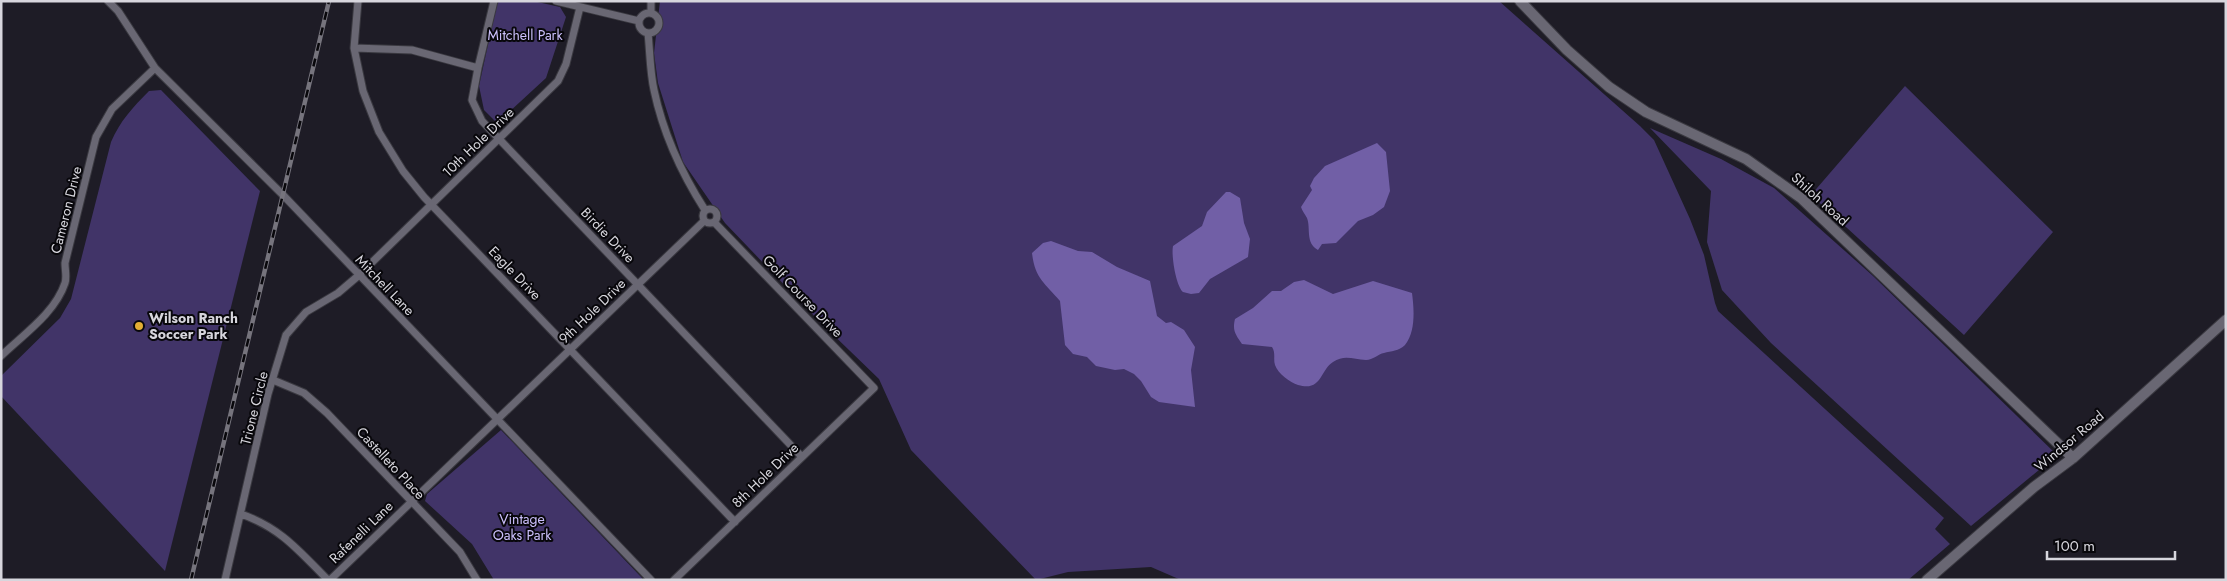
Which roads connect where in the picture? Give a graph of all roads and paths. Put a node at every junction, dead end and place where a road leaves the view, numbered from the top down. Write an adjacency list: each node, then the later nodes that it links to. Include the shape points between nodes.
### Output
1 (108, 1): 12 (street, Mitchell Lane)
2 (358, 1): 11 (street, Eagle Drive)
3 (494, 1): 13 (street, Birdie Drive)
4 (556, 1): 7 (street)
5 (651, 1): 8 (street)
6 (1520, 1): 28 (main road, Shiloh Road, via 1567,50 1609,87 1646,112 1746,159 1801,198)
7 (580, 7): 9 (street); 14 (street, 10th Hole Drive, via 566,64 558,81)
8 (650, 13): 9 (street, via 644,14); 10 (street, via 657,16 659,26)
9 (639, 21): 10 (street, via 640,28)
10 (648, 33): 16 (street, via 654,90 667,136)
11 (354, 48): 13 (street, via 412,50); 15 (street, Eagle Drive, via 363,91 379,132 403,171)
12 (155, 68): 19 (street, Mitchell Lane, via 283,195); 23 (street, Cameron Drive, via 112,109 96,137 65,264 66,281 58,297 50,310)
13 (478, 68): 14 (street, Birdie Drive, via 472,100 482,121)
14 (500, 139): 15 (street, 10th Hole Drive); 20 (street, Birdie Drive)
15 (431, 204): 19 (street, 10th Hole Drive); 22 (street, Eagle Drive)
16 (705, 210): 17 (street); 18 (street, via 716,211)
17 (704, 221): 18 (street); 20 (street, 9th Hole Drive)
18 (714, 222): 25 (street, Golf Course Drive)
19 (358, 276): 24 (street, Trione Circle, via 338,293 306,312 286,335); 26 (street, Mitchell Lane)
20 (638, 284): 22 (street, 9th Hole Drive); 27 (street, Birdie Drive)
21 (2226, 320): 28 (main road, Windsor Road)
22 (570, 350): 26 (street, 9th Hole Drive); 31 (street, Eagle Drive)
23 (1, 356)
24 (273, 380): 29 (street, Castelleto Place, via 304,393 327,413); 30 (street, Trione Circle)
25 (874, 388): 27 (street, 8th Hole Drive)
26 (497, 420): 29 (street, Rafenelli Lane); 35 (street, Mitchell Lane)
27 (802, 457): 31 (street, 8th Hole Drive)
28 (2073, 458): 37 (main road, Windsor Road, via 2034,487)
29 (411, 502): 33 (street, Rafenelli Lane); 34 (street, Castelleto Place, via 460,552)
30 (241, 514): 32 (street, Trione Circle); 33 (street, via 284,536)
31 (735, 522): 36 (street, 8th Hole Drive)
32 (225, 580)
33 (329, 580)
34 (477, 580)
35 (651, 580)
36 (674, 580)
37 (1927, 580)

